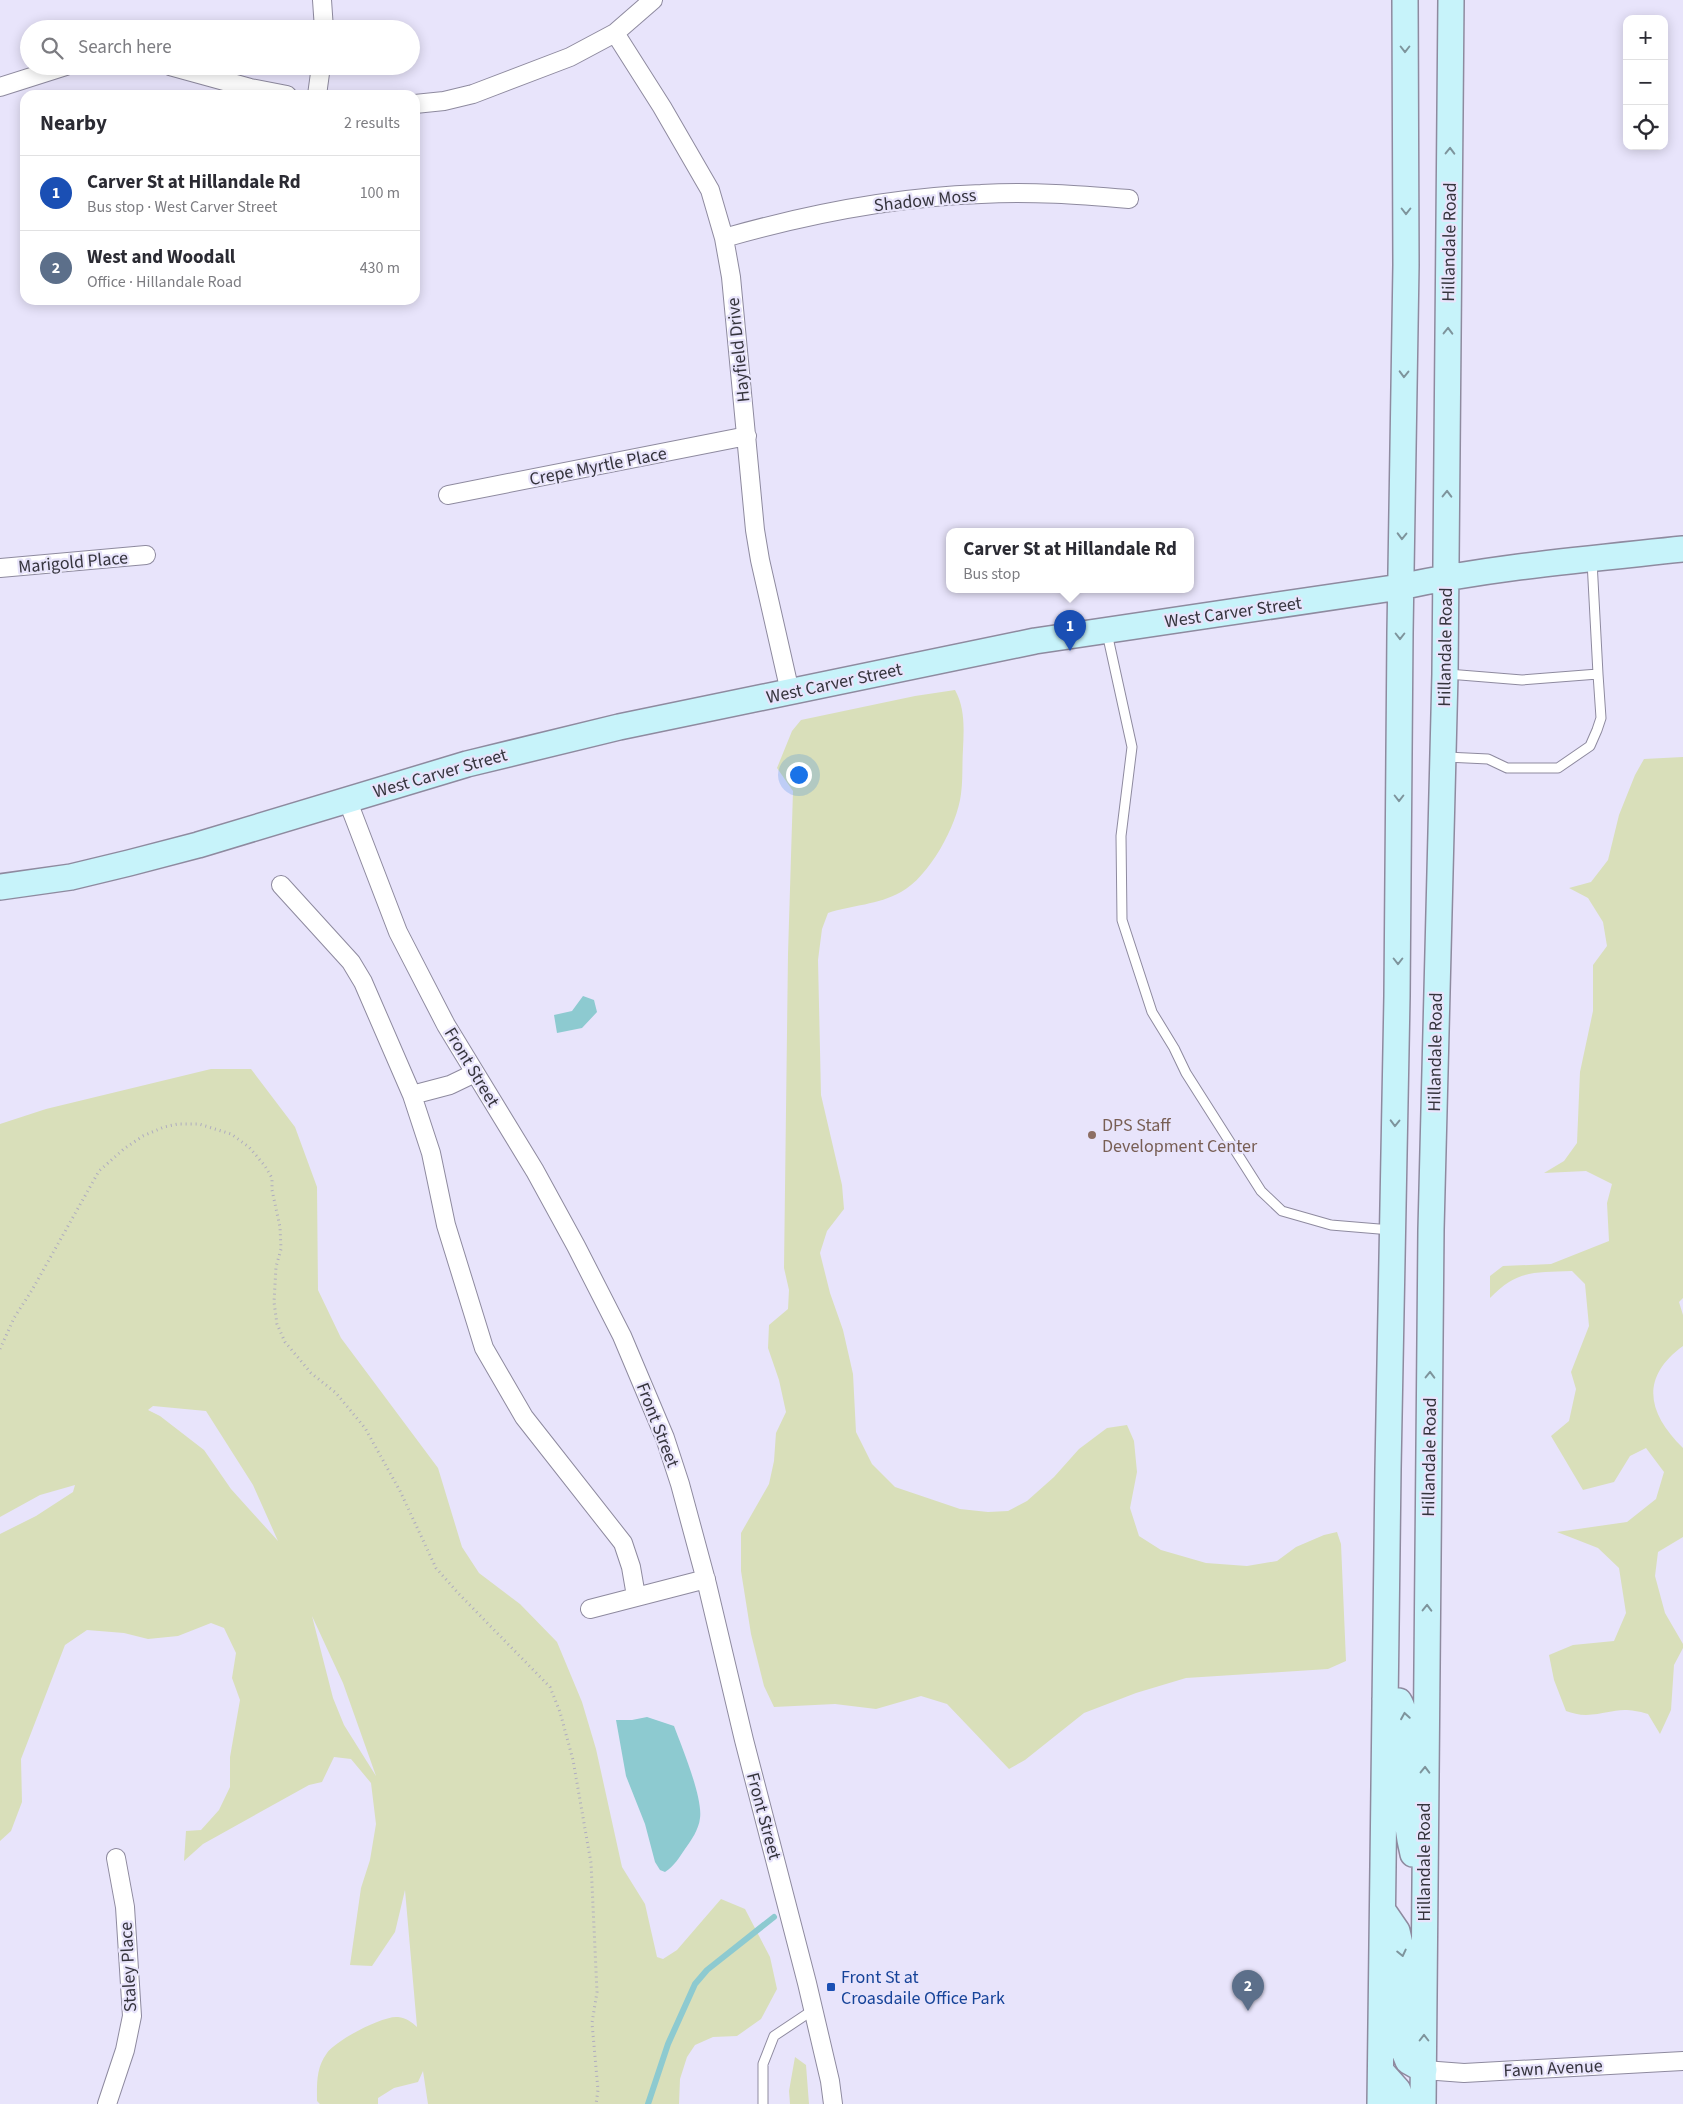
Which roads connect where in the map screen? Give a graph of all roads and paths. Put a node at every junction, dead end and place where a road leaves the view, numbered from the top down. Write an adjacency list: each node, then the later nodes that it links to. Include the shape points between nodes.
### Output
1 (322, 0): 5 (street)
2 (653, 0): 6 (street)
3 (1405, 0): 23 (main road, one-way to 23, via 1406,265)
4 (1451, 0): 22 (main road, Hillandale Road, one-way to 4)
5 (323, 20)
6 (615, 33): 13 (street, via 570,57 506,83 444,101); 15 (street, Hayfield Drive, via 710,190)
7 (38, 75): 10 (street)
8 (203, 75): 11 (street)
9 (320, 75): 12 (street)
10 (0, 87)
11 (261, 90)
12 (318, 90)
13 (420, 103)
14 (1129, 199): 15 (street, Shadow Moss, via 1053,193 904,200 836,210)
15 (724, 238): 16 (street, Hayfield Drive)
16 (747, 436): 17 (street, Crepe Myrtle Place); 27 (street, Hayfield Drive, via 760,560)
17 (448, 495)
18 (1683, 549): 20 (main road, West Carver Street)
19 (146, 555): 21 (street, Marigold Place)
20 (1592, 558): 22 (main road, West Carver Street); 26 (lane)
21 (0, 568)
22 (1446, 577): 23 (main road, West Carver Street); 25 (main road, Hillandale Road)
23 (1400, 587): 24 (main road, West Carver Street); 34 (main road, one-way to 34)
24 (1107, 630): 27 (main road, West Carver Street, via 1035,641); 34 (lane, via 1132,747 1122,836 1122,920 1152,1012 1260,1191 1282,1211 1332,1225)
25 (1445, 674): 26 (lane, via 1522,680); 28 (main road, Hillandale Road)
26 (1598, 674): 28 (lane, via 1601,718 1597,730 1590,746 1558,768 1507,768 1488,759)
27 (790, 692): 29 (main road, West Carver Street, via 518,751)
28 (1443, 757): 41 (main road, Hillandale Road, one-way to 28, via 1431,1221)
29 (347, 799): 31 (main road, West Carver Street, via 129,863 70,877); 32 (street, Front Street, via 398,932)
30 (281, 885): 33 (street, via 351,962 363,982)
31 (0, 887)
32 (475, 1073): 33 (street); 36 (street, Front Street, via 535,1171 626,1345 665,1438)
33 (412, 1095): 37 (street, via 431,1153 450,1241 484,1348 524,1417 623,1544)
34 (1392, 1230): 39 (main road)
35 (0, 1349): 48 (path, via 14,1318 99,1172 131,1144 164,1127 199,1124 230,1134 249,1147 265,1166 272,1178 280,1227 274,1302 277,1324 286,1342 365,1428 400,1491 436,1568 550,1687 560,1712 573,1760 590,1863 597,1992 592,2023 598,2090)
36 (706, 1579): 37 (street); 43 (street, Front Street)
37 (636, 1596): 38 (street)
38 (590, 1609)
39 (1385, 1699): 41 (main road, one-way to 39, via 1407,1819 1406,1717 1399,1701); 42 (main road)
40 (116, 1858): 47 (street, Staley Place, via 124,1907 132,2016 125,2050)
41 (1424, 1903): 45 (main road, Hillandale Road, one-way to 41)
42 (1382, 1910): 45 (main road, one-way to 45, via 1397,1932 1404,1961 1404,2051 1408,2061); 46 (main road)
43 (813, 2010): 49 (lane, via 774,2036 763,2064); 50 (street, Front Street)
44 (1683, 2061): 45 (street, Fawn Avenue, via 1464,2073)
45 (1424, 2070): 53 (main road, Hillandale Road)
46 (1381, 2071): 51 (main road); 52 (main road, via 1398,2090)
47 (107, 2104)
48 (596, 2104)
49 (763, 2104)
50 (833, 2104)
51 (1380, 2104)
52 (1401, 2104)
53 (1423, 2104)

